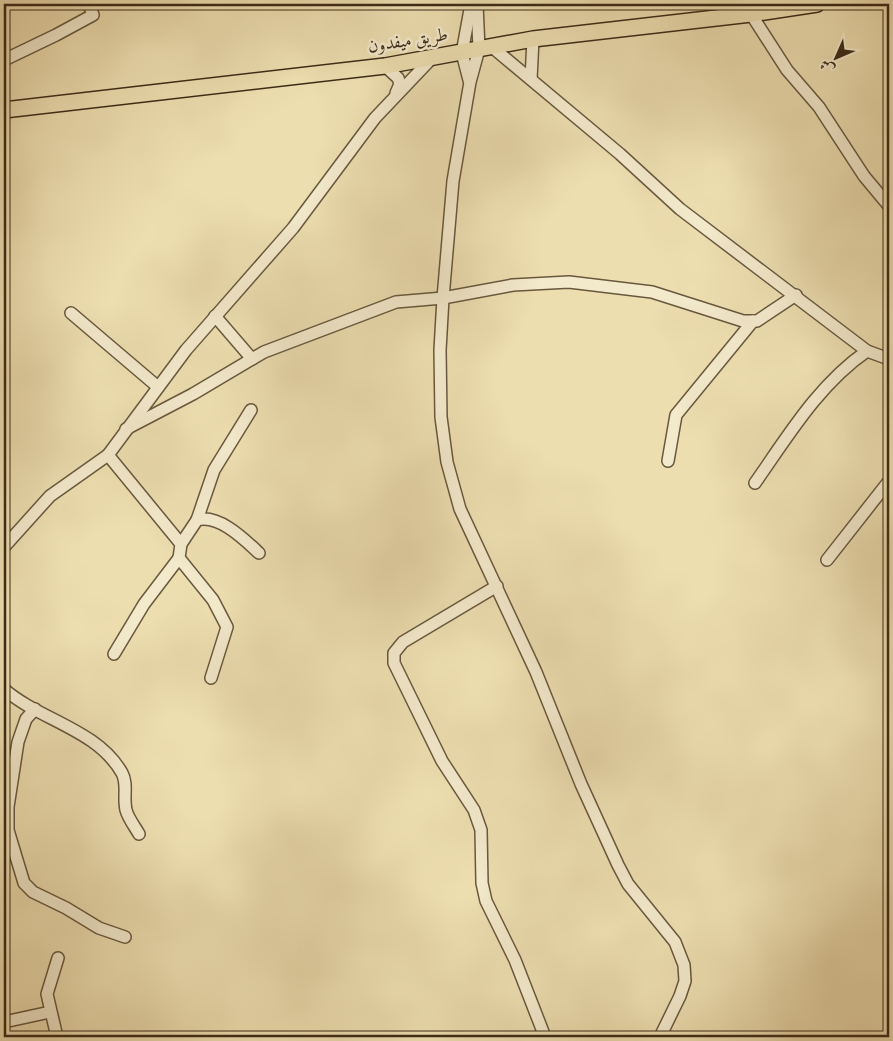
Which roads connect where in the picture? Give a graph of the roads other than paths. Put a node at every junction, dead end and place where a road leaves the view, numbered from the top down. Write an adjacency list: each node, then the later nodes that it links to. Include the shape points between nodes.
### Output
1 (89, 4): 10 (street, via 93,15)
2 (471, 4): 8 (street)
3 (478, 4): 7 (street)
4 (817, 4): 5 (main road, طريق ميفدون)
5 (740, 11): 6 (main road, طريق ميفدون); 16 (street, via 820,107 864,176)
6 (533, 39): 7 (main road, طريق ميفدون); 12 (street)
7 (485, 48): 8 (main road, طريق ميفدون); 12 (street); 13 (street)
8 (462, 53): 9 (main road, طريق ميفدون); 13 (street)
9 (432, 58): 11 (main road, طريق ميفدون); 14 (street)
10 (4, 60)
11 (385, 66): 14 (street, via 400,84); 15 (main road, طريق ميفدون)
12 (531, 79): 17 (street, via 680,209)
13 (470, 82): 18 (street, via 453,181)
14 (393, 99): 20 (street, via 360,136 294,228)
15 (4, 110)
16 (889, 206)
17 (796, 295): 21 (street, via 768,316); 22 (street)
18 (443, 298): 21 (street, via 513,285 569,282 652,292); 24 (street, via 396,302 264,352); 38 (street, via 441,417 447,462 460,509)
19 (71, 313): 25 (street)
20 (215, 316): 24 (street); 25 (street)
21 (752, 321): 29 (street, via 676,414)
22 (867, 351): 23 (street); 31 (street, via 830,381)
23 (889, 359)
24 (252, 360): 27 (street)
25 (158, 387): 27 (street)
26 (251, 410): 32 (street, via 214,470)
27 (126, 429): 28 (street)
28 (108, 455): 33 (street); 34 (street, via 50,496)
29 (668, 461)
30 (889, 481): 37 (street)
31 (755, 483)
32 (197, 520): 33 (street); 35 (street, via 214,521)
33 (181, 544): 36 (street)
34 (4, 546)
35 (259, 553)
36 (179, 558): 39 (street, via 144,604); 40 (street, via 213,600 227,627)
37 (827, 560)
38 (497, 586): 48 (street, via 618,865 628,884 675,942 684,965 685,981); 50 (street, via 403,642 394,653 394,663 442,761 474,810 481,830 482,883 486,901 530,994)
39 (114, 654)
40 (210, 678)
41 (4, 689): 42 (street)
42 (35, 709): 43 (street, via 80,733 117,766 126,783 127,813); 44 (street, via 26,719 18,742 8,807 8,830 24,883 32,892 99,928)
43 (139, 834)
44 (126, 937)
45 (58, 958): 46 (street, via 47,994)
46 (50, 1012): 47 (street); 49 (street)
47 (4, 1022)
48 (664, 1034)
49 (57, 1037)
50 (545, 1037)

